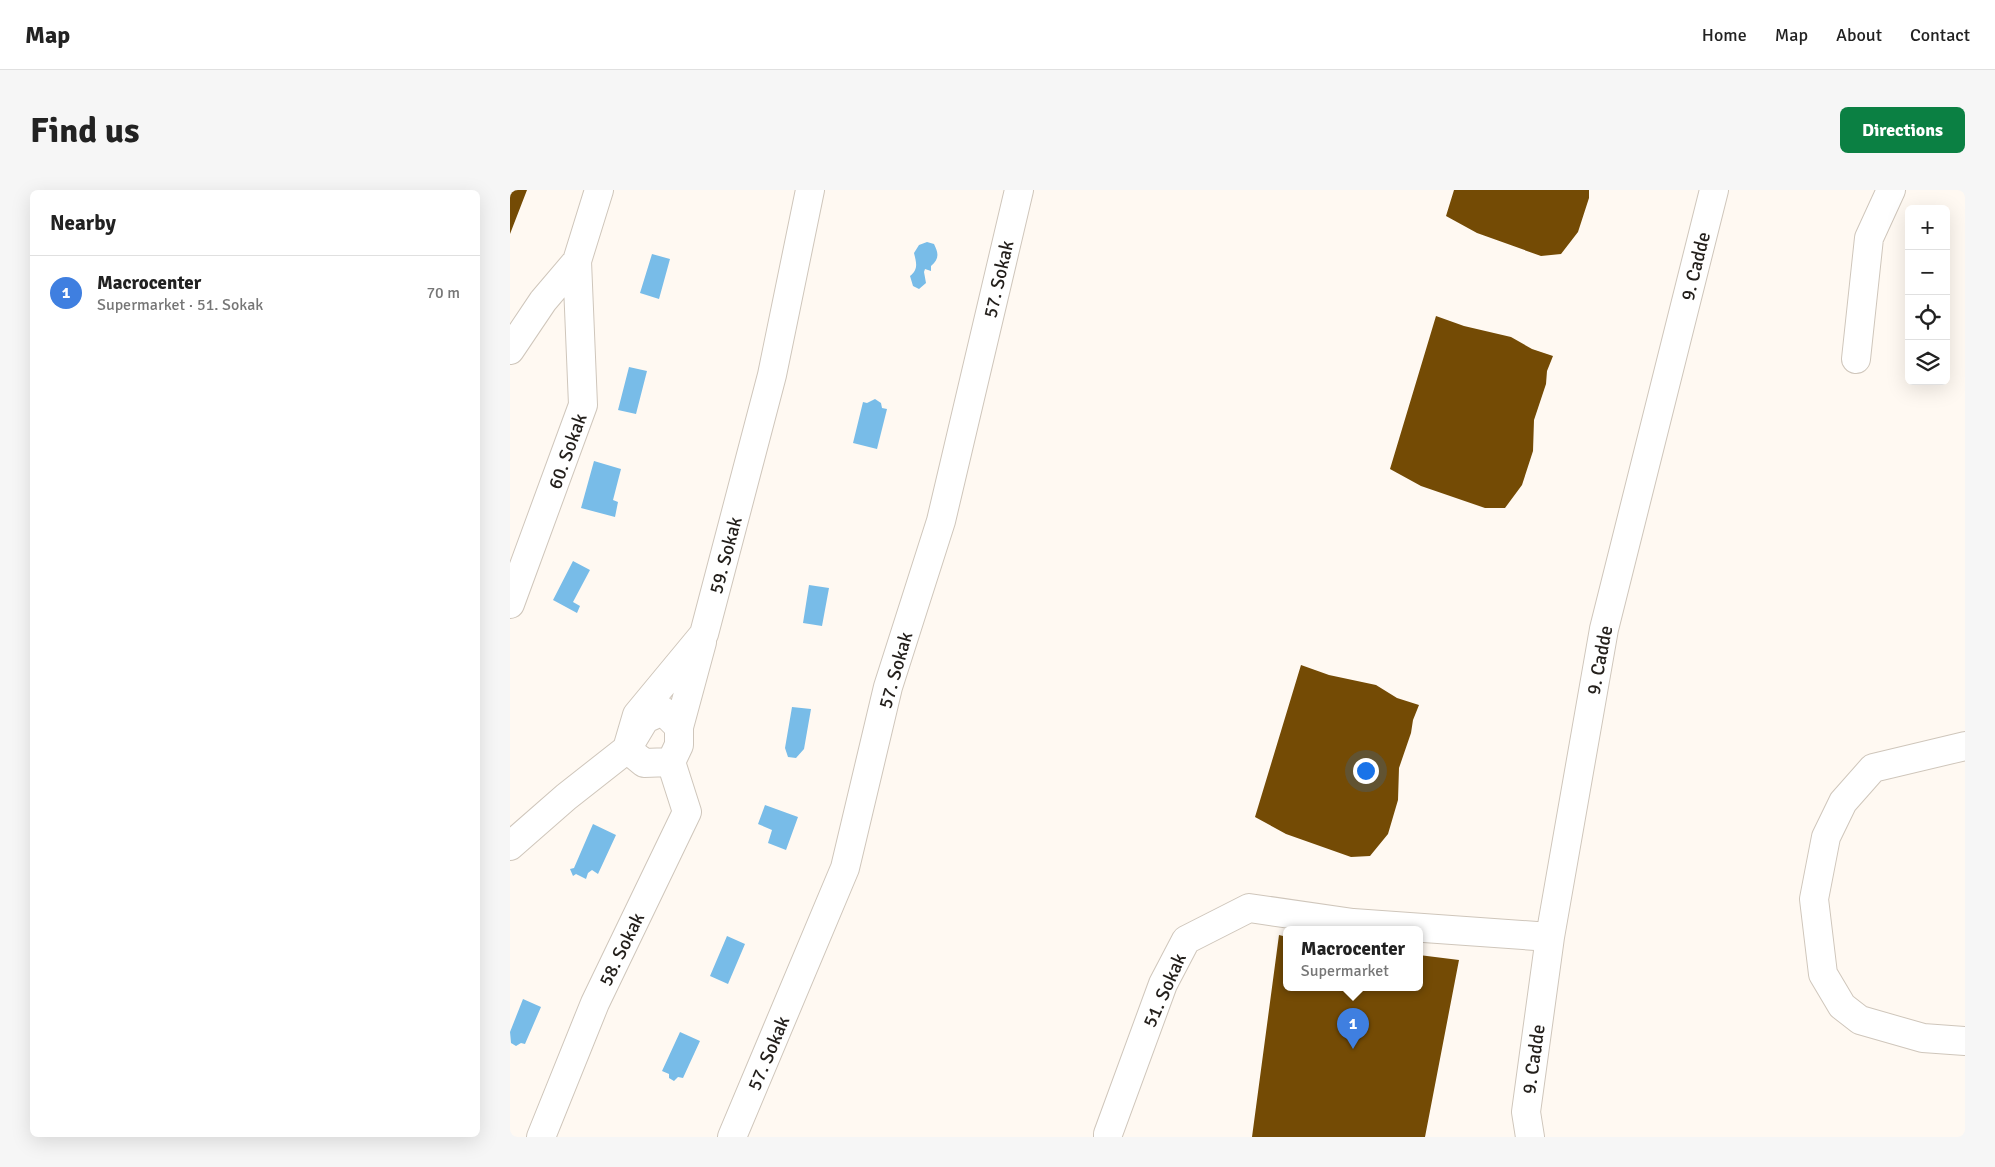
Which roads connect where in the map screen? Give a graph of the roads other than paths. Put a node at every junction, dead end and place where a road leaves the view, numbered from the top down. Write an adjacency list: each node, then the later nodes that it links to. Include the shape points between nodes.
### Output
1 (599, 190): 6 (street)
2 (810, 190): 10 (street, 59. Sokak, via 772,375)
3 (1019, 190): 22 (street, 57. Sokak, via 942,521 888,687 845,868)
4 (1714, 190): 18 (street, 9. Cadde, via 1604,629)
5 (1891, 190): 8 (street, via 1869,238)
6 (577, 261): 7 (street, via 543,301); 9 (street, 60. Sokak, via 583,405)
7 (510, 350)
8 (1856, 358)
9 (510, 604)
10 (704, 634): 11 (street); 13 (street, 59. Sokak, via 637,715)
11 (679, 727): 13 (street, via 663,711 645,718); 14 (street, via 679,745)
12 (1965, 746): 19 (street, via 1873,768 1843,802 1826,837 1814,900 1822,974 1842,1006 1860,1020 1923,1038)
13 (627, 749): 14 (street, via 644,763); 15 (street)
14 (672, 762): 21 (street, 58. Sokak, via 687,812 595,1003)
15 (510, 846)
16 (1395, 926): 23 (street, 51. Sokak, via 1249,908 1186,940 1162,984)
17 (1423, 928): 18 (street, 51. Sokak)
18 (1550, 937): 20 (street, 9. Cadde)
19 (1965, 1041)
20 (1528, 1125): 24 (street)
21 (541, 1137)
22 (732, 1137)
23 (1108, 1137)
24 (1508, 1137)

